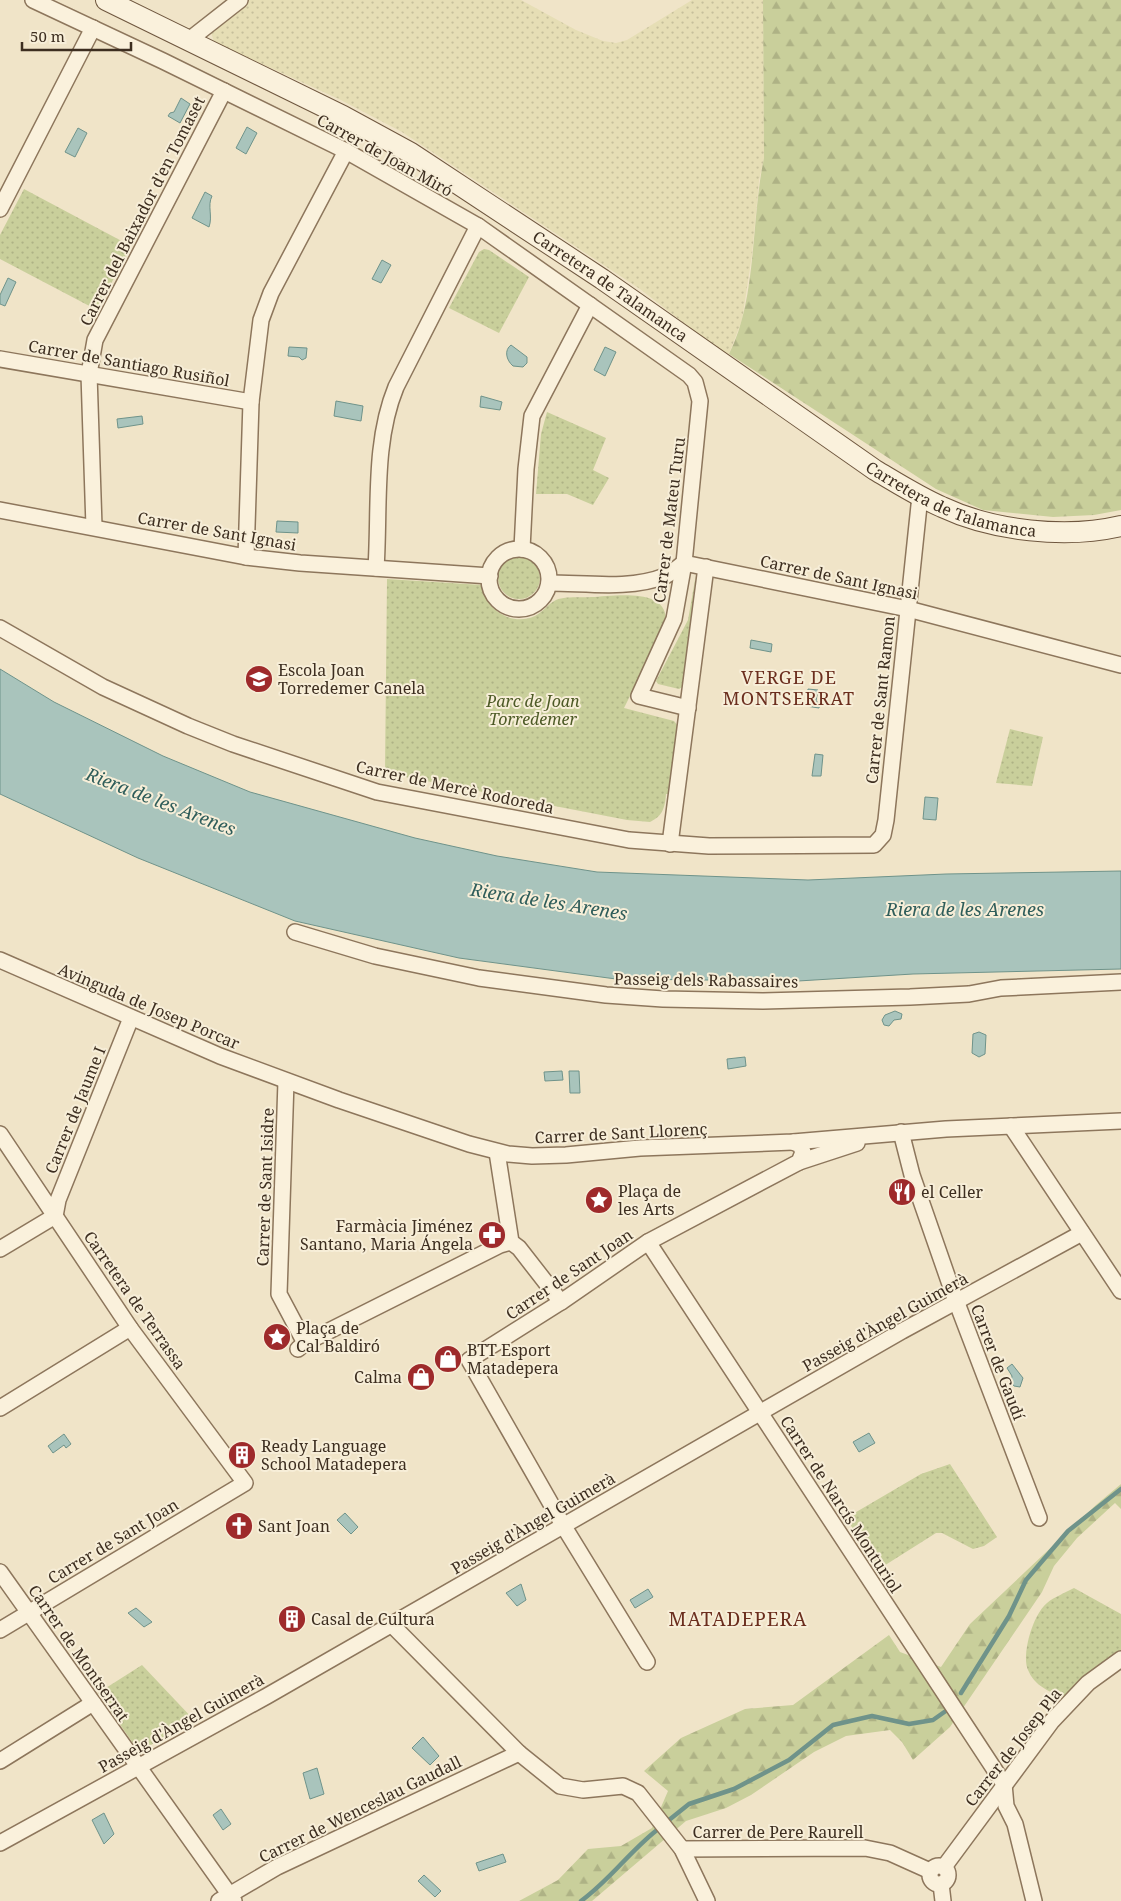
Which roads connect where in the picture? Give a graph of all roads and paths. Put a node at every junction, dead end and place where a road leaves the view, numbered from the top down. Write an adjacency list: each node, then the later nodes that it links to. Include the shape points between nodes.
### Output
1 (33, 0): 4 (street, Carrer de Joan Miró)
2 (106, 0): 5 (street, Carretera de Talamanca)
3 (240, 0): 5 (street)
4 (94, 28): 6 (street, Carrer de Joan Miró); 8 (street)
5 (189, 40): 15 (street, Carretera de Talamanca, via 410,153 602,279 875,470)
6 (224, 91): 7 (street, Carrer de Joan Miró); 12 (street, Carrer del Baixador d'en Tomaset, via 102,324 95,340)
7 (346, 151): 9 (street, Carrer de Joan Miró); 14 (street, via 266,306 258,334)
8 (0, 209)
9 (478, 226): 10 (street, Carrer de Joan Miró); 23 (street, via 396,387 386,415)
10 (590, 305): 13 (street, Carrer de Joan Miró); 19 (street, via 532,416)
11 (0, 358): 12 (street, Carrer de Santiago Rusiñol)
12 (89, 374): 14 (street, Carrer de Santiago Rusiñol); 18 (street, Carrer del Baixador d'en Tomaset)
13 (695, 382): 21 (street, Carrer de Mateu Turu, via 700,417)
14 (251, 402): 20 (street)
15 (920, 496): 17 (street, Carretera de Talamanca, via 991,525 1020,530 1065,531); 26 (street, Carrer de Sant Ramon)
16 (0, 510): 18 (street, Carrer de Sant Ignasi)
17 (1121, 526)
18 (94, 527): 20 (street, Carrer de Sant Ignasi)
19 (522, 549): 24 (street, via 506,552 496,560); 25 (street, via 541,559)
20 (246, 557): 23 (street, Carrer de Sant Ignasi)
21 (684, 563): 22 (street, Carrer de Sant Ignasi); 25 (street, via 665,576 635,582); 29 (street, Carrer de Mateu Turu, via 674,619 639,696)
22 (706, 567): 26 (street, Carrer de Sant Ignasi); 29 (street)
23 (376, 568): 24 (street, Carrer de Sant Ignasi)
24 (490, 576): 25 (street, via 494,595 500,602 521,609 538,602)
25 (549, 583)
26 (908, 609): 28 (street, Carrer de Sant Ignasi); 31 (street, Carrer de Sant Ramon, via 886,820 883,836)
27 (0, 628): 30 (street, Carrer de Mercè Rodoreda, via 103,688 188,726 330,777 377,792 629,840)
28 (1121, 666)
29 (688, 708): 30 (street)
30 (670, 844): 31 (street, Carrer de Mercè Rodoreda)
31 (874, 845)
32 (295, 932): 34 (street, Passeig dels Rabassaires, via 375,956 479,978 663,999 762,1002 910,997 969,994 1001,988)
33 (0, 960): 35 (street, Avinguda de Josep Porcar)
34 (1121, 982)
35 (131, 1018): 36 (street, Avinguda de Josep Porcar); 45 (street, Carrer de Jaume I, via 58,1200)
36 (286, 1081): 43 (street, Carrer de Sant Llorenç); 47 (street, Carrer de Sant Isidre, via 279,1294 301,1346)
37 (1121, 1121): 38 (street, Carrer de Sant Llorenç)
38 (1011, 1126): 39 (street, Carrer de Sant Llorenç); 46 (street)
39 (901, 1132): 41 (street, Carrer de Sant Llorenç); 51 (street, Carrer de Gaudí, via 912,1175)
40 (0, 1134): 45 (street, Carretera de Terrassa)
41 (882, 1134): 42 (street, Carrer de Sant Llorenç); 44 (street, Carrer de Sant Joan)
42 (791, 1142): 43 (street, Carrer de Sant Llorenç, via 640,1148 566,1155); 44 (street, via 783,1146 781,1157 788,1164)
43 (497, 1152): 47 (street)
44 (797, 1163): 48 (street, Carrer de Sant Joan)
45 (55, 1216): 49 (street); 53 (street, Carretera de Terrassa)
46 (1082, 1233): 50 (street); 51 (street, Passeig d'Àngel Guimerà)
47 (511, 1242): 52 (street)
48 (648, 1242): 52 (street, Carrer de Sant Joan); 55 (street, Carrer de Narcís Monturiol)
49 (0, 1249)
50 (1121, 1291)
51 (957, 1301): 55 (street, Passeig d'Àngel Guimerà); 57 (street, Carrer de Gaudí)
52 (561, 1302): 58 (street, Carrer de Sant Joan, via 469,1360)
53 (130, 1328): 54 (street); 56 (street, Carretera de Terrassa)
54 (0, 1408)
55 (760, 1413): 58 (street, Passeig d'Àngel Guimerà); 69 (street, Carrer de Narcís Monturiol)
56 (245, 1483): 60 (street, Carrer de Sant Joan)
57 (1039, 1518)
58 (563, 1525): 61 (street, Passeig d'Àngel Guimerà); 64 (street)
59 (0, 1572): 60 (street, Carrer de Montserrat)
60 (28, 1613): 62 (street, Carrer de Sant Joan); 65 (street, Carrer de Montserrat)
61 (392, 1625): 66 (street); 68 (street, Passeig d'Àngel Guimerà)
62 (0, 1630)
63 (1121, 1659): 69 (street, Carrer de Josep Pla, via 1070,1700)
64 (646, 1662)
65 (93, 1703): 67 (street); 68 (street, Carrer de Montserrat)
66 (519, 1753): 71 (street, via 560,1786 583,1790 623,1786 638,1793); 73 (street, Carrer de Wenceslau Gaudall, via 277,1867)
67 (0, 1760)
68 (138, 1766): 70 (street, Passeig d'Àngel Guimerà); 73 (street, Carrer de Montserrat)
69 (1004, 1784): 72 (street, Carrer de Josep Pla); 76 (street, via 1006,1806 1015,1824)
70 (0, 1843)
71 (682, 1849): 72 (street, Carrer de Pere Raurell, via 865,1848); 74 (street)
72 (937, 1869): 75 (street, via 948,1875 942,1884)
73 (228, 1899)
74 (707, 1901)
75 (943, 1901)
76 (1034, 1901)

